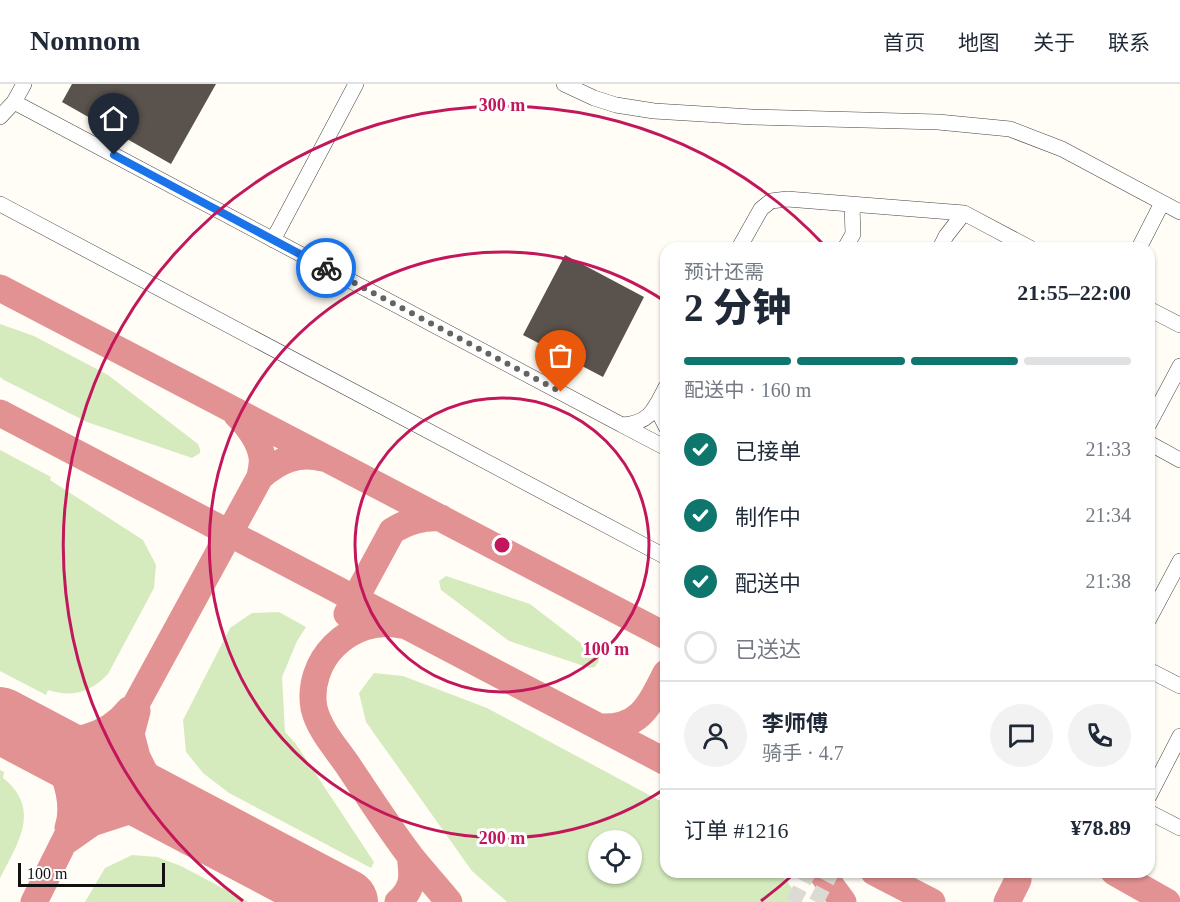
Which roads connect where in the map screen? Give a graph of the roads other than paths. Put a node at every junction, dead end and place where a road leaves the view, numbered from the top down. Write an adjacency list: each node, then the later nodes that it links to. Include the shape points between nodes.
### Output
1 (24, 84): 4 (street)
2 (356, 84): 11 (street)
3 (564, 84): 6 (street, via 616,105 654,111 938,122 1010,129 1062,149)
4 (14, 102): 5 (street); 11 (street)
5 (0, 117)
6 (1162, 203): 9 (street); 16 (street)
7 (0, 204): 28 (street)
8 (852, 206): 10 (street); 12 (street, via 771,201 761,209); 13 (street, via 853,234)
9 (1180, 212)
10 (964, 213): 14 (street); 15 (street)
11 (273, 240): 24 (street)
12 (742, 242)
13 (848, 242)
14 (943, 242)
15 (1019, 242)
16 (1142, 242)
17 (1155, 312): 18 (street)
18 (1180, 325)
19 (1180, 366): 22 (street)
20 (660, 399): 21 (street)
21 (658, 403): 23 (street); 24 (street, via 647,418)
22 (1155, 413)
23 (660, 415)
24 (622, 425): 25 (street)
25 (660, 445)
26 (1155, 446): 27 (street)
27 (1180, 460)
28 (660, 554)
29 (1180, 561): 30 (street)
30 (1155, 608)
31 (1155, 673): 32 (street)
32 (1180, 686)
33 (1180, 736): 34 (street)
34 (1155, 784)
35 (1155, 815): 36 (street)
36 (1180, 828)

